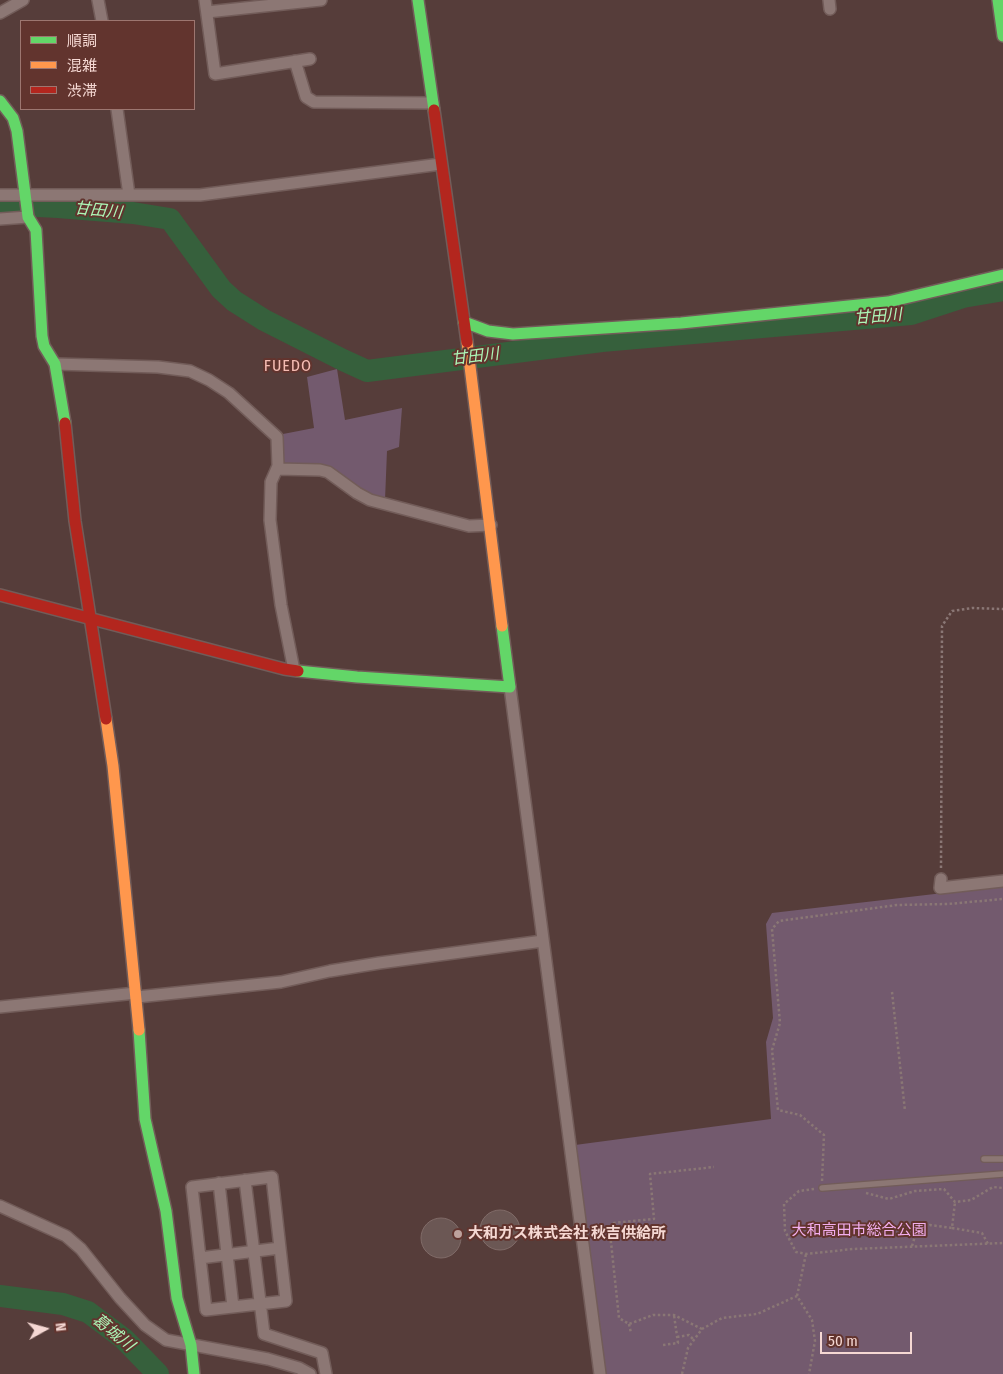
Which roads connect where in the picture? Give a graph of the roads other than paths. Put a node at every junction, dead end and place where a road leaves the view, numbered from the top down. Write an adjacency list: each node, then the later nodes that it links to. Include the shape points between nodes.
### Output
1 (23, 0): 8 (street)
2 (98, 0): 9 (street)
3 (205, 0): 7 (street)
4 (321, 0): 7 (street)
5 (418, 0): 14 (street)
6 (998, 0): 10 (street)
7 (207, 12): 12 (street, via 215,74)
8 (0, 13)
9 (102, 20)
10 (1003, 36)
11 (310, 59): 12 (street)
12 (295, 61): 14 (street, via 306,97 314,102)
13 (0, 101): 19 (street, via 13,118 17,131)
14 (433, 104): 16 (street)
15 (117, 110): 18 (street)
16 (442, 164): 18 (street, via 217,194); 23 (street)
17 (0, 195): 19 (street)
18 (129, 195): 19 (street)
19 (26, 196): 20 (street)
20 (28, 215): 21 (street); 24 (street, via 36,230 44,346)
21 (0, 219)
22 (1003, 275): 23 (street, via 888,302 681,323 513,334 488,331)
23 (464, 322): 26 (street)
24 (55, 364): 25 (street, via 190,371 229,393 277,437); 28 (street)
25 (277, 468): 26 (street, via 328,472 370,500 469,526); 29 (street, via 271,482 270,520 281,605)
26 (491, 525): 30 (street)
27 (0, 595): 28 (street)
28 (90, 619): 29 (street); 34 (street, via 112,766)
29 (294, 670): 30 (street)
30 (510, 688): 33 (street)
31 (941, 879): 32 (street, via 940,888)
32 (1003, 881)
33 (543, 941): 34 (street, via 379,962 281,982); 53 (street)
34 (137, 995): 35 (street); 49 (street, via 145,1120 166,1211 177,1298)
35 (0, 1007)
36 (984, 1159): 37 (lane)
37 (1003, 1159)
38 (1003, 1174): 41 (lane)
39 (245, 1180): 40 (street); 43 (street, via 272,1177); 44 (street)
40 (219, 1184): 45 (street); 46 (street, via 192,1187)
41 (822, 1188)
42 (0, 1206): 49 (street, via 66,1236 155,1334)
43 (280, 1248): 44 (street); 47 (street, via 286,1301)
44 (253, 1252): 45 (street); 47 (street)
45 (227, 1255): 46 (street); 48 (street)
46 (200, 1258): 48 (street, via 206,1310)
47 (259, 1304): 48 (street); 52 (street, via 264,1334 322,1353)
48 (233, 1307)
49 (192, 1350): 50 (street); 51 (street, via 268,1359)
50 (194, 1374)
51 (310, 1374)
52 (326, 1374)
53 (600, 1374)

